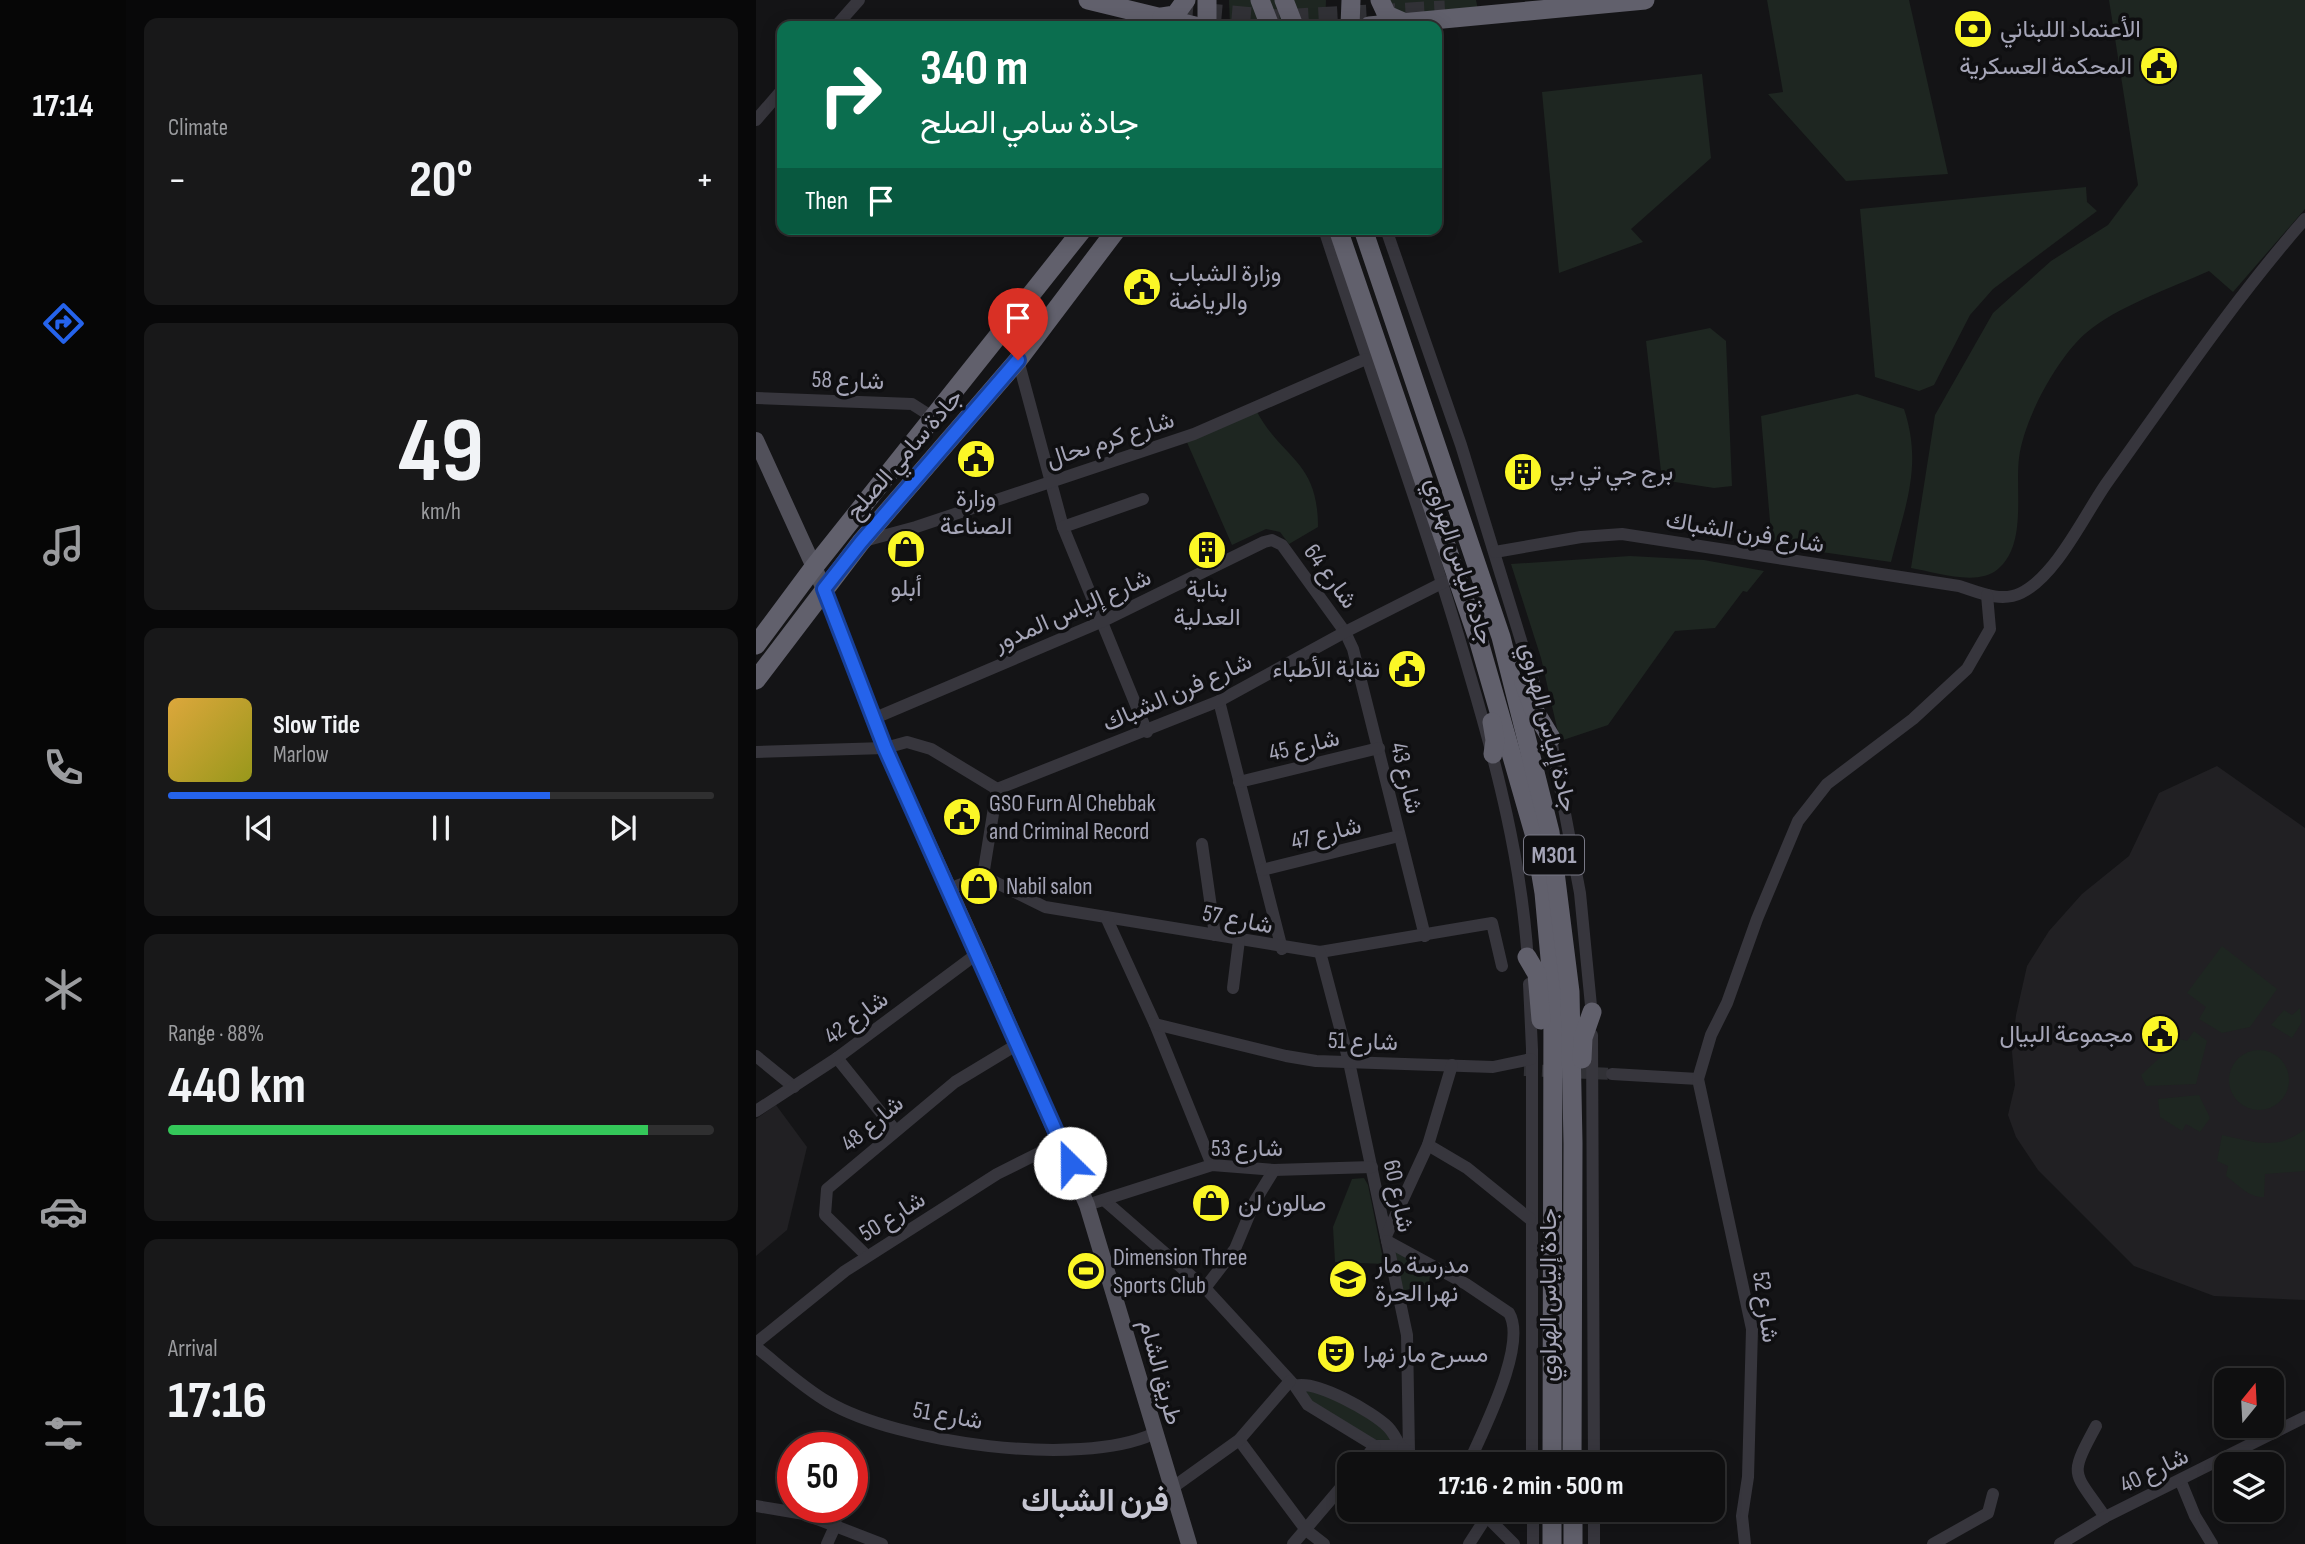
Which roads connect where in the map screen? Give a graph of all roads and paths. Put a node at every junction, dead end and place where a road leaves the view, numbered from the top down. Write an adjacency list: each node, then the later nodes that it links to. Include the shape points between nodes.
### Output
1 (859, 0): 13 (street)
2 (1088, 0): 12 (highway)
3 (1136, 0): 12 (highway)
4 (1207, 0): 14 (highway)
5 (1260, 0): 15 (highway, bridge)
6 (1284, 0): 16 (highway, bridge)
7 (1351, 0): 17 (highway)
8 (1380, 0): 18 (highway, via 1387,15)
9 (1547, 0): 11 (highway)
10 (1645, 0): 19 (highway)
11 (1486, 7)
12 (1176, 13)
13 (840, 21)
14 (1207, 21)
15 (1268, 21)
16 (1292, 21)
17 (1350, 21)
18 (1397, 21)
19 (1442, 21)
20 (777, 96): 21 (street)
21 (756, 120)
22 (2305, 219): 43 (street, شارع فرن الشباك, via 2204,346 2043,574 2020,593 2005,598)
23 (1078, 235): 32 (highway, جادة سامي الصلح)
24 (1112, 235): 30 (highway, جادة سامي الصلح)
25 (1326, 235): 29 (street, جادة الياس الهراوي)
26 (1340, 235): 47 (highway, جادة إلياس الهراوي / M301)
27 (1365, 235): 46 (highway, جادة إلياس الهراوي / M301)
28 (1388, 235): 39 (street, جادة الياس الهراوي)
29 (1366, 359): 34 (street, شارع كرم ىحال, via 1194,434); 41 (street, جادة الياس الهراوي)
30 (1018, 360): 34 (street); 37 (highway, جادة سامي الصلح)
31 (756, 398): 32 (street, شارع 58, via 912,404)
32 (934, 418): 40 (highway, جادة سامي الصلح)
33 (756, 440): 40 (main road, طريق الشام)
34 (1049, 481): 36 (street); 37 (street, شارع كرم ىحال)
35 (1143, 499): 36 (street)
36 (1063, 527): 44 (street)
37 (861, 542): 42 (highway, جادة سامي الصلح)
38 (1282, 545): 44 (street, شارع إلياس المدور, via 1264,542); 45 (street, شارع 64)
39 (1495, 552): 43 (street, شارع فرن الشباك, via 1622,534); 53 (street, جادة إلياس الهراوي)
40 (814, 567): 42 (main road, طريق الشام); 48 (highway, جادة سامي الصلح)
41 (1444, 582): 45 (street, شارع فرن الشباك); 57 (street, جادة الياس الهراوي)
42 (824, 589): 49 (highway, جادة سامي الصلح); 51 (main road, طريق الشام)
43 (1987, 594): 85 (street, via 1990,629 1966,669 1913,719 1827,784 1798,821 1711,1035)
44 (1103, 621): 51 (street, شارع إلياس المدور); 52 (street)
45 (1345, 632): 50 (street, شارع فرن الشباك); 55 (street, شارع 43)
46 (1501, 637): 53 (highway); 91 (highway, جادة إلياس الهراوي / M301, via 1537,774 1560,895 1570,992)
47 (1479, 642): 57 (highway, via 1495,740); 88 (highway, جادة إلياس الهراوي / M301, via 1534,833 1544,893 1553,991)
48 (756, 646)
49 (756, 680)
50 (1219, 701): 52 (street, شارع فرن الشباك); 58 (street)
51 (876, 718): 54 (main road, طريق الشام)
52 (1147, 732): 59 (street, شارع فرن الشباك)
53 (1551, 738): 76 (street, جادة إلياس الهراوي, via 1580,893)
54 (885, 748): 56 (street); 59 (street, via 906,742 919,744); 64 (main road, طريق الشام)
55 (1379, 748): 58 (street, شارع 45); 60 (street, شارع 43)
56 (756, 752)
57 (1493, 754): 65 (street, جادة الياس الهراوي)
58 (1239, 782): 62 (street)
59 (997, 789): 63 (street)
60 (1399, 836): 62 (street, شارع 47); 68 (street, شارع 43)
61 (1202, 844): 67 (street)
62 (1262, 870): 70 (street)
63 (983, 876): 64 (street); 66 (street, شارع 57, via 1045,907)
64 (948, 889): 71 (main road, طريق الشام)
65 (1524, 915): 73 (street, جادة إلياس الهراوي)
66 (1106, 917): 67 (street, شارع 57); 77 (street)
67 (1214, 935): 69 (street, شارع 57)
68 (1425, 936): 72 (street, شارع 57); 74 (street, شارع 57, via 1492,923)
69 (1239, 940): 70 (street, شارع 57); 75 (street)
70 (1282, 948): 72 (street, شارع 57)
71 (978, 953): 78 (main road, طريق الشام); 80 (street, شارع 42)
72 (1320, 953): 81 (street, شارع 60)
73 (1527, 957): 83 (street, جادة إلياس الهراوي); 88 (highway, via 1539,983 1544,1086)
74 (1503, 966)
75 (1233, 988)
76 (1592, 1012): 91 (highway, via 1583,1038 1581,1107); 116 (street, جادة إلياس الهراوي)
77 (1155, 1024): 81 (street, شارع 51, via 1286,1056); 93 (street)
78 (1017, 1044): 89 (street, شارع 48, via 955,1082); 90 (main road, طريق الشام)
79 (756, 1056): 86 (street)
80 (837, 1058): 86 (street, شارع 42); 89 (street)
81 (1349, 1062): 82 (street, شارع 51); 94 (street, شارع 60)
82 (1452, 1065): 83 (street, شارع 51); 92 (street)
83 (1528, 1065): 98 (street, جادة إلياس الهراوي)
84 (1612, 1074): 85 (street)
85 (1698, 1079): 142 (street, شارع 52, via 1752,1329 1748,1477 1742,1516)
86 (794, 1087): 87 (street, شارع 42)
87 (756, 1111)
88 (1553, 1115): 114 (highway, جادة إلياس الهراوي / M301)
89 (895, 1130): 100 (street, شارع 48, via 832,1183 825,1196 825,1214)
90 (1061, 1142): 97 (main road, طريق الشام); 100 (street, شارع 50, via 998,1174)
91 (1573, 1143): 115 (highway, جادة إلياس الهراوي / M301)
92 (1428, 1145): 98 (street, via 1466,1168); 99 (street)
93 (1212, 1165): 95 (street, شارع 53); 96 (street, شارع 53)
94 (1372, 1167): 95 (street, شارع 53); 99 (street, شارع 60)
95 (1274, 1170): 101 (street, via 1235,1249)
96 (1104, 1199): 97 (street, شارع 53); 101 (street)
97 (1087, 1205): 106 (main road, طريق الشام)
98 (1530, 1219): 113 (street, جادة إلياس الهراوي)
99 (1386, 1239): 109 (street, شارع 60, via 1407,1335); 112 (street, via 1466,1283 1510,1313 1514,1321 1512,1356)
100 (867, 1256): 102 (street, شارع 50)
101 (1205, 1288): 103 (street)
102 (756, 1345): 106 (street, شارع 51, via 828,1402 923,1435 1067,1452 1137,1441)
103 (1292, 1383): 107 (street); 108 (street, via 1308,1405); 109 (street, via 1336,1395 1387,1426)
104 (2305, 1417): 117 (street, شارع 40)
105 (2096, 1426): 122 (street, via 2076,1463 2078,1476)
106 (1153, 1434): 118 (main road, طريق الشام)
107 (1239, 1440): 118 (street); 130 (street)
108 (1375, 1446): 109 (street); 110 (street)
109 (1404, 1449): 111 (street)
110 (1370, 1452)
111 (1408, 1452)
112 (1473, 1452)
113 (1532, 1452)
114 (1552, 1452)
115 (1572, 1452)
116 (1594, 1452)
117 (2181, 1482): 122 (street, شارع 40); 145 (street)
118 (1172, 1488): 133 (main road, طريق الشام)
119 (1337, 1493): 130 (street)
120 (1993, 1494): 143 (street, via 1988,1513)
121 (756, 1506): 129 (street)
122 (2105, 1517): 144 (street, شارع 40)
123 (1479, 1522): 136 (street)
124 (1492, 1522): 137 (street)
125 (1533, 1522): 138 (street)
126 (1552, 1522): 139 (highway)
127 (1573, 1522): 140 (highway)
128 (1594, 1522): 141 (street)
129 (836, 1524): 131 (street); 132 (street)
130 (1306, 1530): 134 (street); 135 (street)
131 (827, 1544)
132 (882, 1544)
133 (1189, 1544)
134 (1293, 1544)
135 (1324, 1544)
136 (1469, 1544)
137 (1514, 1544)
138 (1533, 1544)
139 (1552, 1544)
140 (1573, 1544)
141 (1594, 1544)
142 (1745, 1544)
143 (1933, 1544)
144 (2060, 1544)
145 (2212, 1544)

